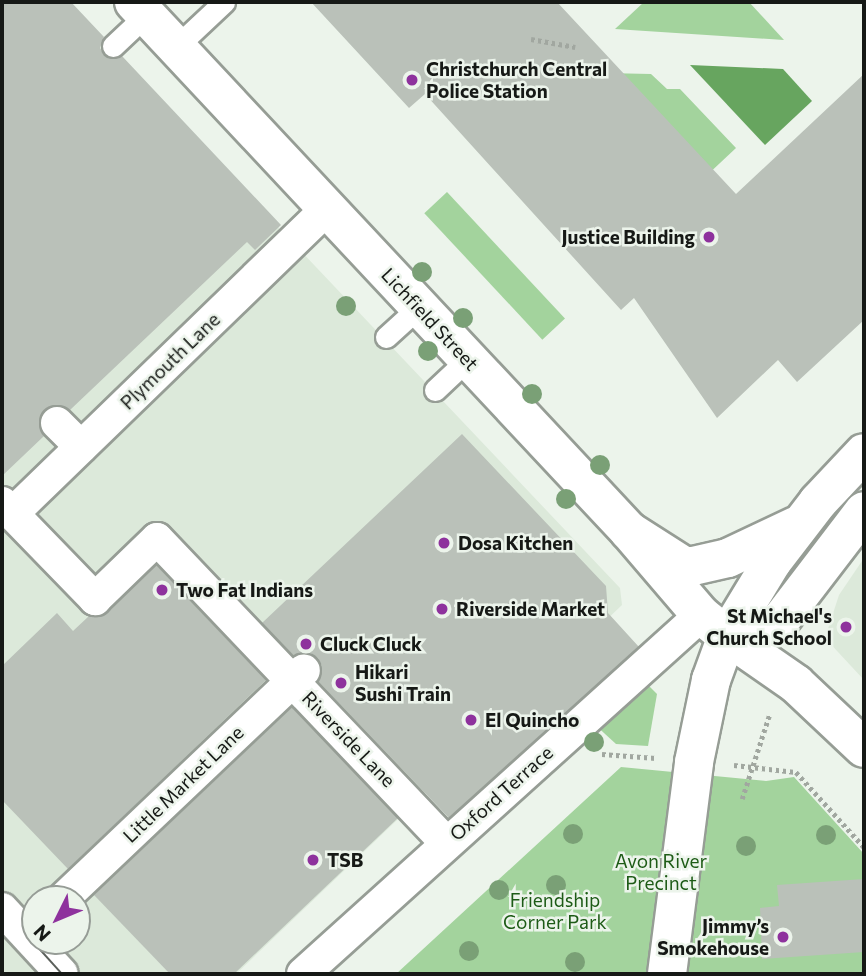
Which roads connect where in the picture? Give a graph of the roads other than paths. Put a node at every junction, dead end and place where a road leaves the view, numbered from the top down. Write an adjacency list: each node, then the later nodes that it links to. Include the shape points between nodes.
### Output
1 (224, 2): 4 (lane)
2 (140, 8): 3 (lane); 4 (street, Lichfield Street)
3 (113, 46)
4 (176, 47): 5 (street, Lichfield Street)
5 (327, 209): 6 (street, Lichfield Street); 11 (street, Plymouth Lane)
6 (419, 307): 7 (lane); 8 (street, Lichfield Street)
7 (386, 337)
8 (468, 359): 9 (lane); 16 (street, Lichfield Street)
9 (435, 390)
10 (57, 423): 11 (street)
11 (81, 447): 13 (street, Plymouth Lane)
12 (864, 453): 15 (street)
13 (7, 508): 18 (street, Riverside Lane, via 94,599 158,539 251,637)
14 (864, 511): 17 (street, via 780,621 754,639)
15 (801, 523): 16 (street, via 702,566 684,566); 17 (street, via 757,583)
16 (629, 531): 17 (street, Lichfield Street)
17 (714, 625): 19 (street, via 796,684); 20 (street, Oxford Terrace); 27 (street, via 711,680 694,762)
18 (298, 675): 20 (street, Riverside Lane); 21 (street, Little Market Lane)
19 (864, 748)
20 (446, 842): 26 (street, Oxford Terrace)
21 (77, 885)
22 (2, 909): 23 (street)
23 (21, 923)
24 (48, 955): 25 (street)
25 (62, 974)
26 (303, 974)
27 (667, 974)

